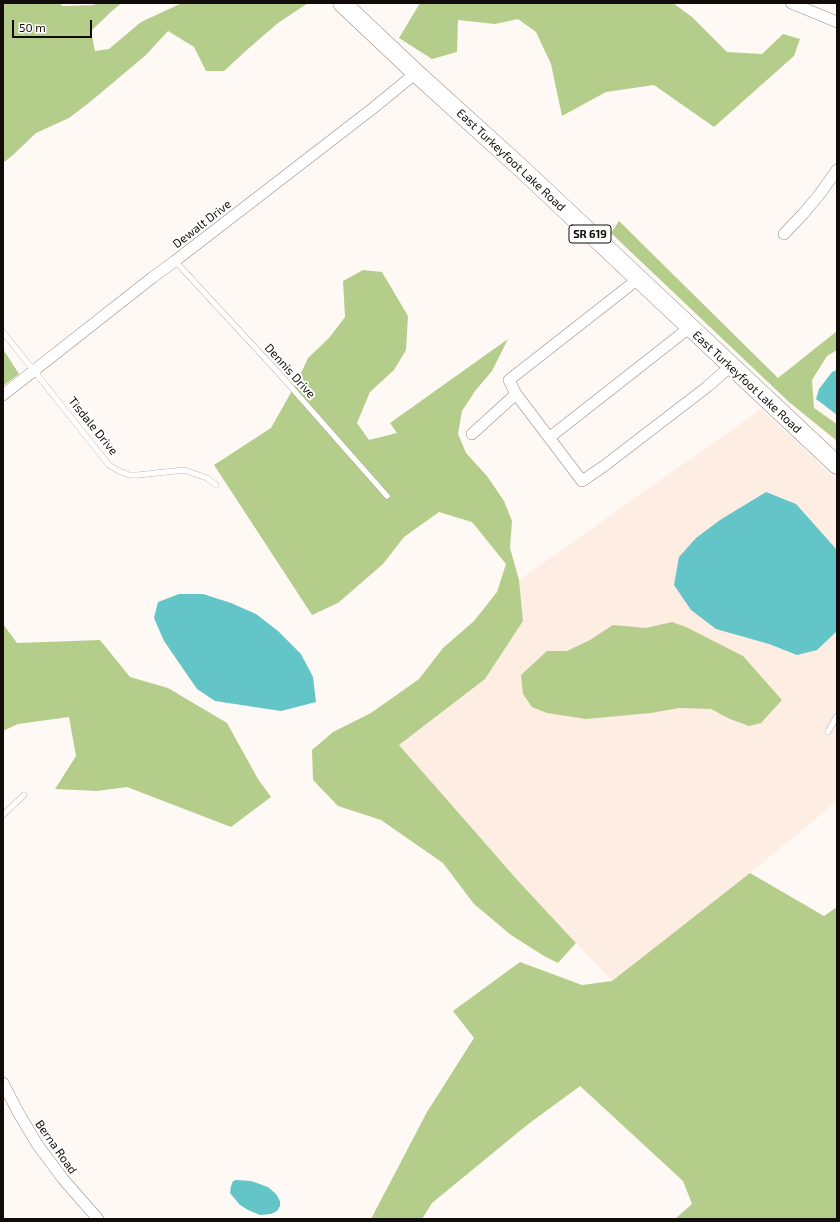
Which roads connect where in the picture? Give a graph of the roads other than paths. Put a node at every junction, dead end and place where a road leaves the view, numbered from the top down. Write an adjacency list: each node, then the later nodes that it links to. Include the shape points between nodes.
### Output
1 (342, 3): 4 (main road, East Turkeyfoot Lake Road / SR 619)
2 (791, 3): 3 (street)
3 (837, 22)
4 (416, 73): 7 (street, Dewalt Drive); 8 (main road, East Turkeyfoot Lake Road / SR 619)
5 (837, 170): 6 (street, via 819,195)
6 (784, 234)
7 (175, 261): 12 (street, Dewalt Drive); 19 (lane, Dennis Drive)
8 (638, 279): 9 (main road, East Turkeyfoot Lake Road / SR 619); 13 (street, via 509,380)
9 (689, 328): 11 (main road, East Turkeyfoot Lake Road / SR 619); 16 (street)
10 (3, 332): 12 (lane, Tisdale Drive)
11 (732, 365): 16 (street, via 582,481); 17 (main road, East Turkeyfoot Lake Road / SR 619)
12 (34, 371): 14 (street, Dewalt Drive); 18 (lane, Tisdale Drive, via 109,464 119,471 138,475 184,470 208,478)
13 (516, 394): 15 (street); 16 (street)
14 (3, 395)
15 (472, 434)
16 (550, 437)
17 (837, 465)
18 (216, 485)
19 (387, 496)
20 (837, 716): 21 (lane)
21 (828, 732)
22 (24, 795): 23 (lane)
23 (3, 815)
24 (3, 1083): 25 (street, Berna Road, via 37,1144)
25 (98, 1219)

